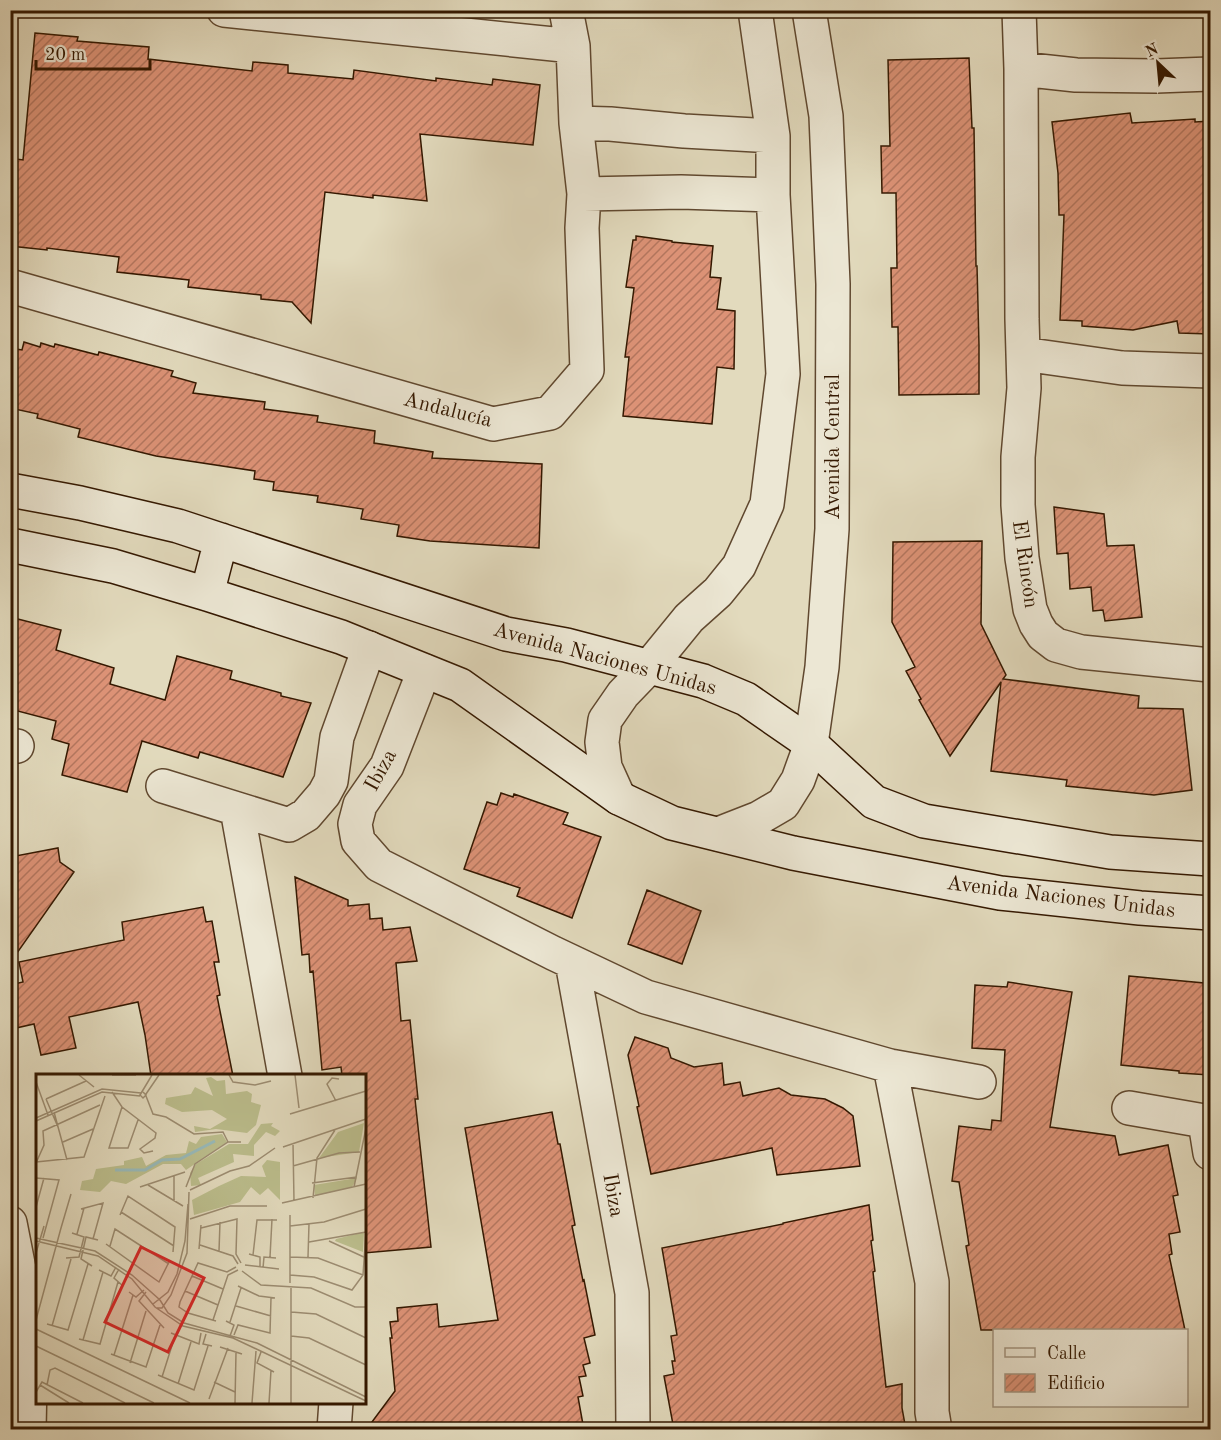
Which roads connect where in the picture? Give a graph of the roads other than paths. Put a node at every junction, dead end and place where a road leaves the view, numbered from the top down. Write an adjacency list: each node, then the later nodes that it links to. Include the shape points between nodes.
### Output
1 (224, 10): 6 (street)
2 (566, 10): 6 (street)
3 (755, 10): 10 (street)
4 (809, 10): 24 (street, Avenida Central, via 826,116 833,284 831,529 822,667)
5 (1019, 10): 7 (street, El Rincón)
6 (573, 46): 9 (street)
7 (1021, 69): 8 (street, via 1076,75); 14 (street, El Rincón)
8 (1210, 74)
9 (576, 123): 10 (street); 11 (street, Andalucía)
10 (772, 136): 12 (street)
11 (584, 194): 12 (street); 13 (street, Andalucía, via 587,370 550,413 493,424)
12 (773, 195): 22 (street, via 783,375 767,504 739,566)
13 (10, 286)
14 (1023, 354): 15 (street, via 1122,368); 21 (street, El Rincón, via 1018,505 1027,597 1036,624 1056,645 1081,652)
15 (1210, 370)
16 (10, 490): 17 (street, Avenida Naciones Unidas, via 178,526)
17 (221, 540): 19 (street); 22 (street, Avenida Naciones Unidas, via 506,634)
18 (10, 545): 19 (street, Avenida Naciones Unidas, via 113,566)
19 (207, 594): 20 (street, Avenida Naciones Unidas)
20 (369, 648): 23 (street, Avenida Naciones Unidas); 27 (street, Ibiza, via 339,729 331,781 324,794 306,815 290,825)
21 (1210, 665)
22 (648, 667): 24 (street, Avenida Naciones Unidas, via 703,681 746,699); 26 (street, via 605,720 605,767)
23 (424, 671): 26 (street, Avenida Naciones Unidas, via 460,685); 31 (street, Ibiza, via 387,766 360,805 355,824 358,841 379,865)
24 (811, 744): 28 (street, Avenida Central, via 798,780 783,804); 29 (street, Avenida Naciones Unidas, via 874,802 924,821 1110,852)
25 (163, 786): 27 (street, Ibiza)
26 (619, 798): 28 (street, Avenida Naciones Unidas, via 672,823)
27 (237, 809): 33 (street)
28 (718, 834): 30 (street, Avenida Naciones Unidas, via 793,853 1000,893)
29 (1210, 859)
30 (1210, 913)
31 (572, 962): 32 (street, Ibiza, via 646,997); 41 (street, Ibiza, via 632,1293)
32 (890, 1066): 34 (street, Ibiza); 42 (street, via 932,1282)
33 (285, 1074)
34 (979, 1082)
35 (1129, 1108): 36 (street)
36 (1209, 1132)
37 (10, 1223): 39 (street, via 31,1329)
38 (336, 1404): 40 (street)
39 (29, 1430)
40 (334, 1430)
41 (633, 1430)
42 (935, 1430)

